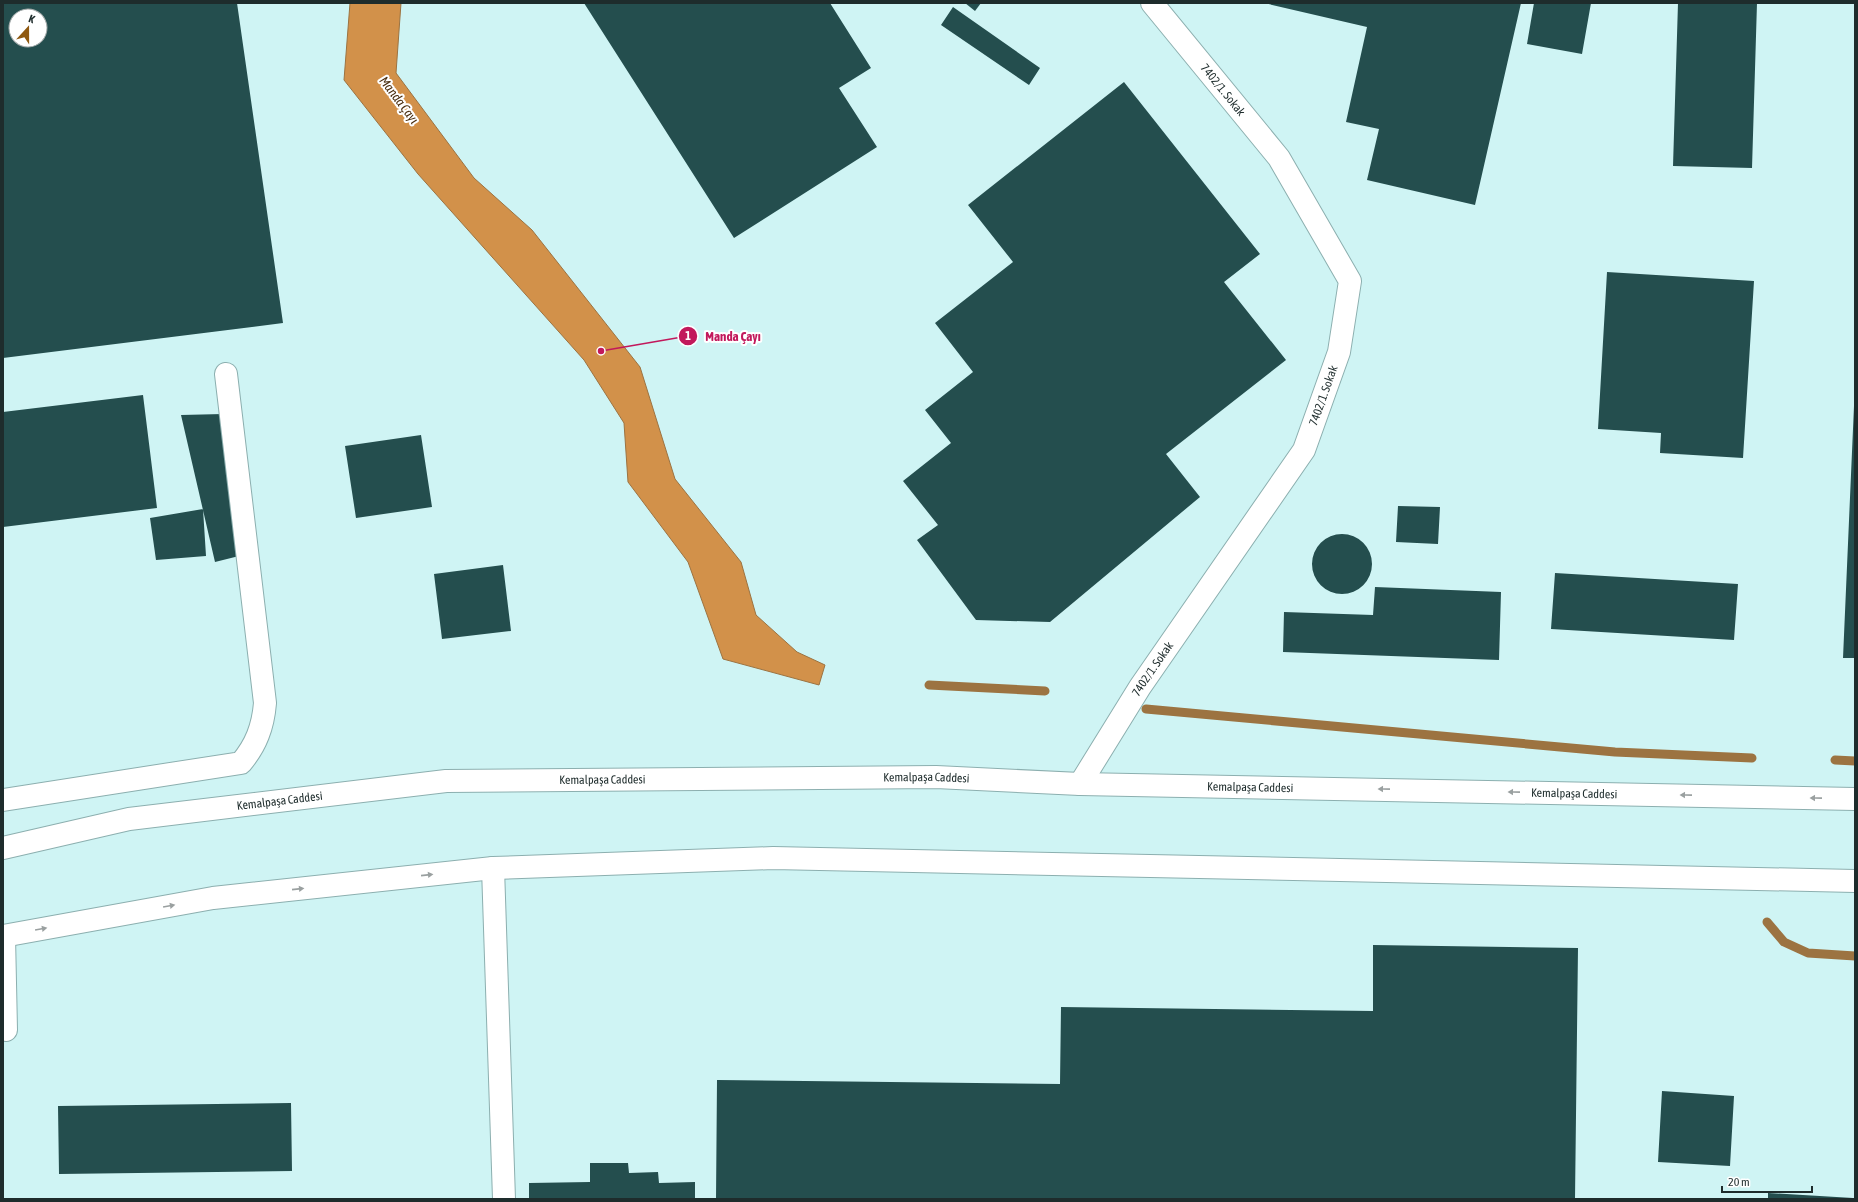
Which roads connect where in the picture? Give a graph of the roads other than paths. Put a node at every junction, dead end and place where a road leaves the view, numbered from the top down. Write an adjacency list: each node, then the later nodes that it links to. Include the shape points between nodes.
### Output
1 (1152, 3): 3 (main road, 7402/1. Sokak, via 1279,158 1350,281 1339,352 1304,450 1140,687)
2 (226, 374): 5 (main road, via 265,703 264,721 259,737 241,763)
3 (1080, 784): 4 (main road, Kemalpaşa Caddesi, one-way to 3); 6 (main road, Kemalpaşa Caddesi, via 936,777 446,781 129,819)
4 (1855, 799)
5 (3, 800)
6 (3, 848)
7 (493, 868): 8 (main road, via 774,858); 9 (main road, one-way to 7, via 213,898); 11 (main road)
8 (1855, 881)
9 (3, 936): 10 (main road)
10 (6, 1030)
11 (504, 1199)

